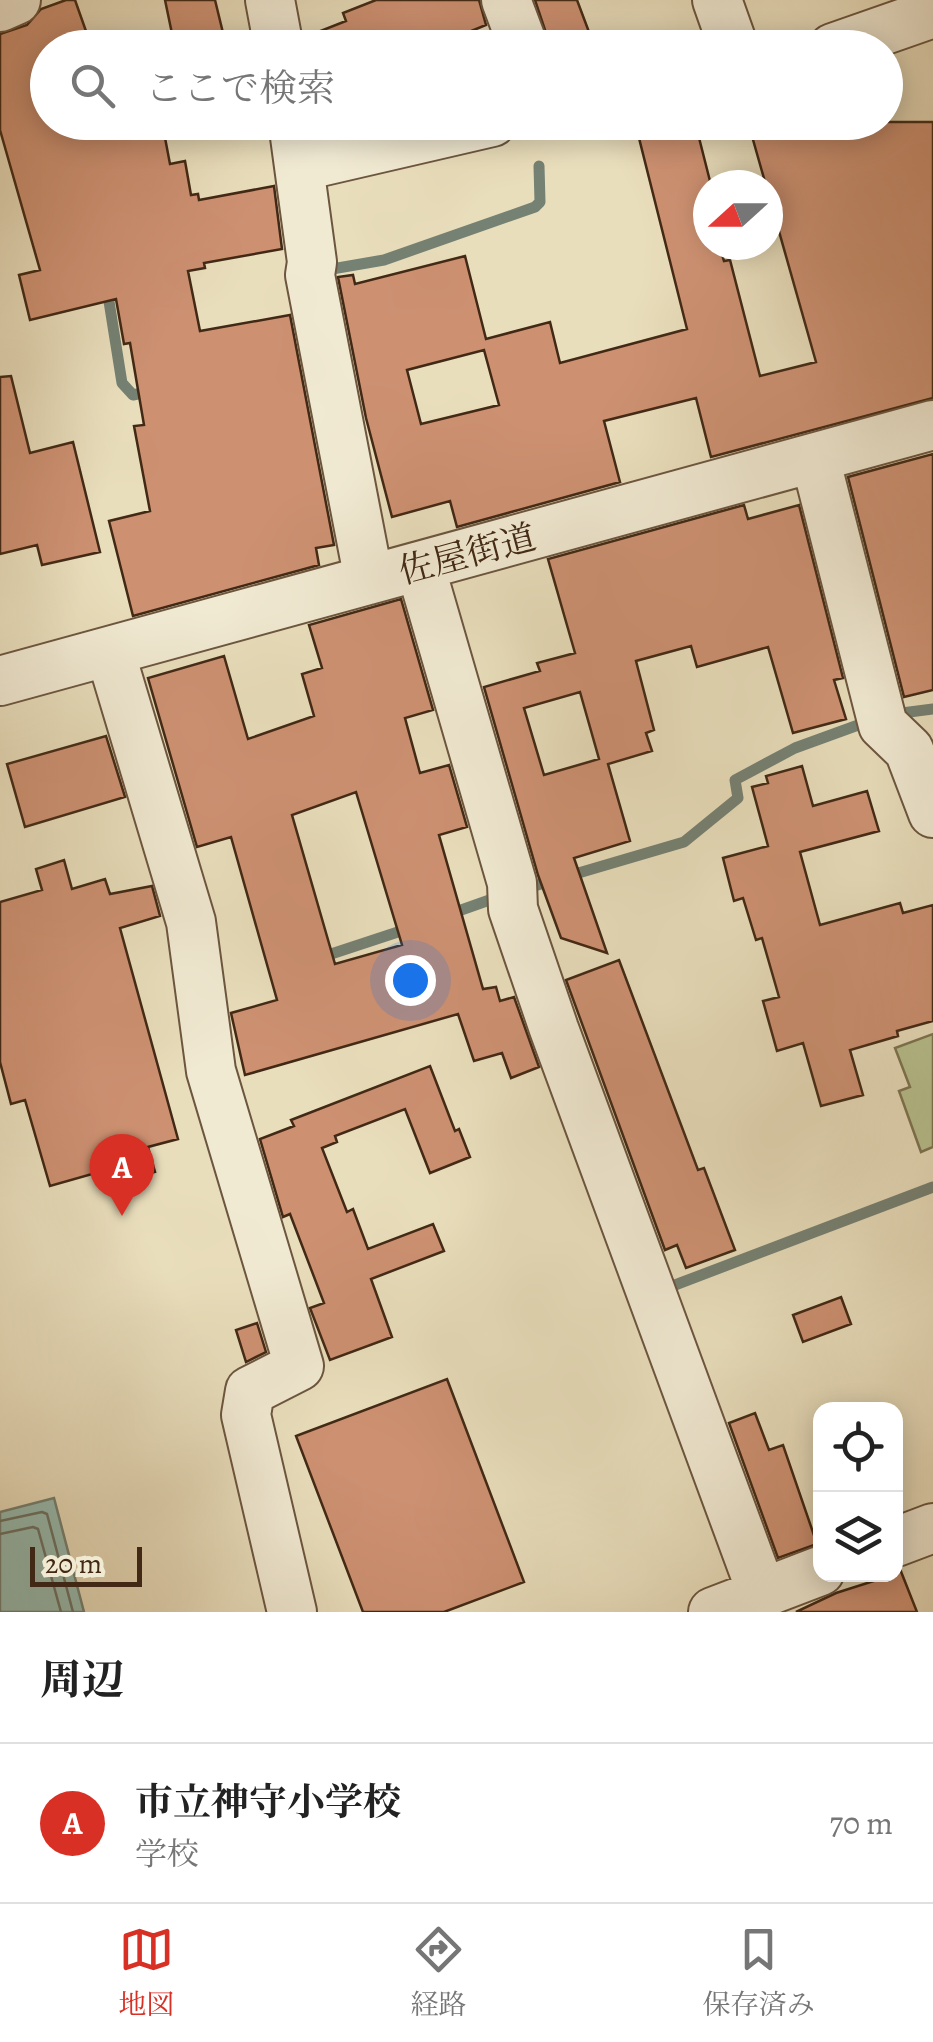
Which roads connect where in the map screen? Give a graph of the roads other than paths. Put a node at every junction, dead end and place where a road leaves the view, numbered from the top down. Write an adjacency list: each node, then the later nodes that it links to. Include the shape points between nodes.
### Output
1 (16, 0): 5 (street)
2 (270, 0): 7 (street)
3 (506, 0): 8 (street)
4 (717, 0): 9 (street)
5 (0, 6)
6 (933, 13): 10 (street)
7 (276, 30)
8 (517, 30)
9 (728, 30)
10 (885, 30)
11 (332, 140): 12 (street)
12 (297, 144): 16 (street, via 310,275)
13 (933, 425): 14 (street, 佐屋街道)
14 (815, 458): 15 (street, 佐屋街道); 19 (street, via 883,725 908,750)
15 (420, 566): 16 (street, 佐屋街道); 21 (street, via 512,883 513,909)
16 (369, 580): 17 (street, 佐屋街道)
17 (110, 652): 18 (street, 佐屋街道); 22 (street, via 191,922 211,1070 299,1366 250,1391 246,1415)
18 (0, 682)
19 (933, 813)
20 (813, 1574): 21 (street)
21 (762, 1593): 23 (street)
22 (292, 1612)
23 (713, 1612)

